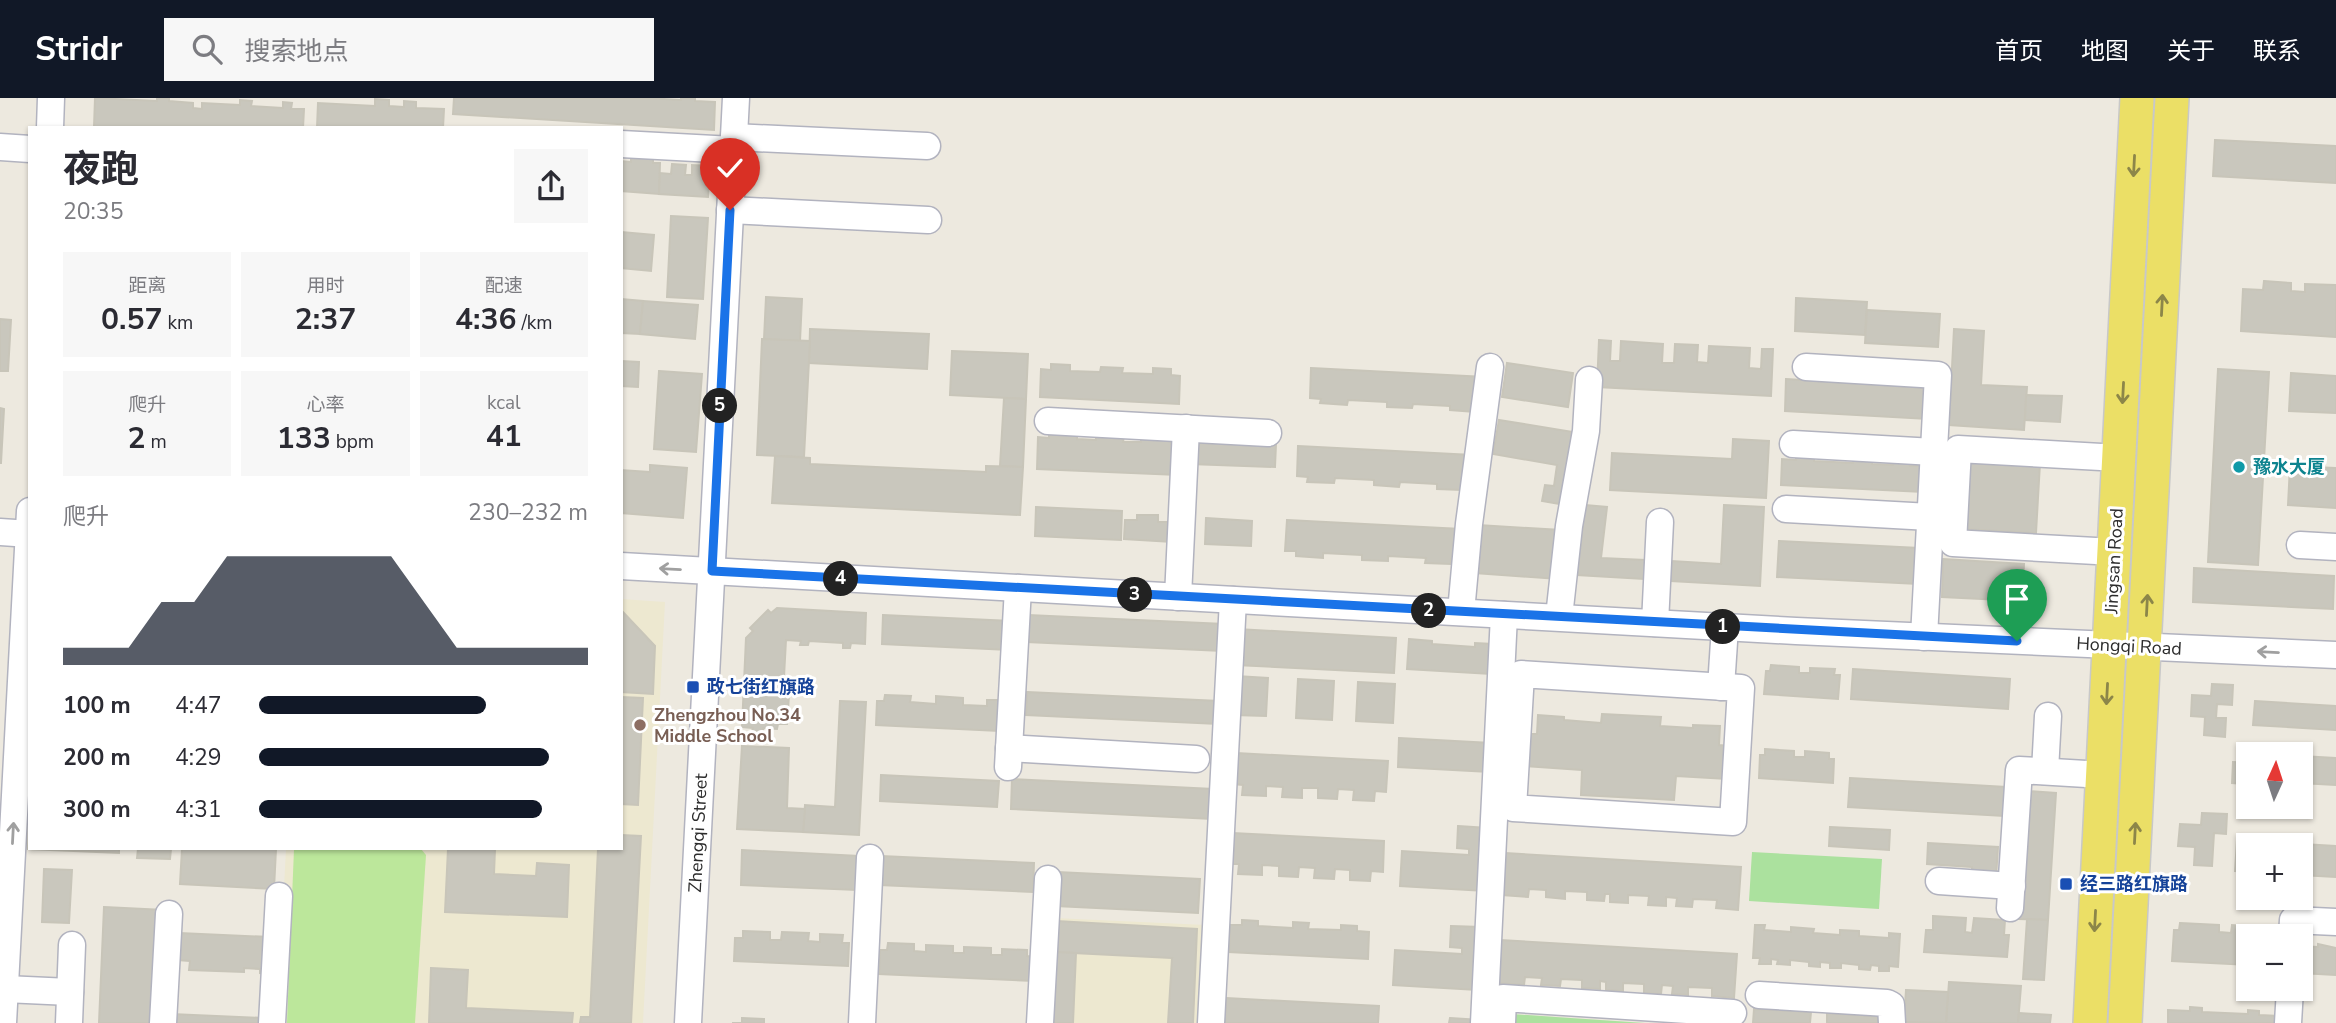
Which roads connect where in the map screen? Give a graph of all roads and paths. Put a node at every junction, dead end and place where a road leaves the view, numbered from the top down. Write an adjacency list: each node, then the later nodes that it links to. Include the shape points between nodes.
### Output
1 (51, 98): 5 (street)
2 (736, 98): 7 (street, Zhengqi Street)
3 (2137, 98): 21 (main road, Jingsan Road, one-way to 21)
4 (2172, 98): 43 (main road, Jingsan Road, one-way to 4)
5 (50, 126)
6 (623, 144): 7 (street)
7 (733, 144): 8 (street); 11 (street, Zhengqi Street)
8 (927, 146)
9 (0, 147): 10 (street)
10 (28, 149)
11 (730, 210): 12 (street); 32 (street, Zhengqi Street)
12 (928, 220)
13 (1490, 367): 36 (street)
14 (1806, 367): 20 (street, via 1938,375)
15 (1588, 380): 38 (street, via 1586,431)
16 (1048, 421): 17 (street)
17 (1186, 428): 18 (street); 34 (street)
18 (1268, 433)
19 (1793, 444): 20 (street)
20 (1934, 452): 23 (street)
21 (2119, 458): 30 (main road, Jingsan Road); 30 (street, via 1958,449 1953,543)
22 (1786, 509): 23 (street)
23 (1930, 517): 41 (street)
24 (1660, 522): 39 (street)
25 (28, 527): 26 (street)
26 (0, 532)
27 (2300, 545): 29 (street)
28 (28, 546): 58 (street, one-way to 28)
29 (2336, 547)
30 (2114, 552): 42 (main road, Jingsan Road)
31 (623, 566): 32 (street, Hongqi Road, one-way to 31)
32 (712, 571): 33 (street, Hongqi Road); 67 (street, Zhengqi Street)
33 (1018, 589): 34 (street, Hongqi Road); 47 (street, via 1009,758)
34 (1178, 597): 35 (street, Hongqi Road)
35 (1233, 600): 36 (street, Hongqi Road); 70 (street)
36 (1461, 612): 37 (street, Hongqi Road)
37 (1504, 615): 38 (street, Hongqi Road); 71 (street)
38 (1559, 617): 39 (street, Hongqi Road)
39 (1655, 623): 40 (street, Hongqi Road)
40 (1725, 627): 41 (street, Hongqi Road); 45 (street)
41 (1924, 636): 42 (street, Hongqi Road)
42 (2110, 645): 43 (street, Hongqi Road); 49 (main road, Jingsan Road, one-way to 49)
43 (2145, 646): 44 (street, Hongqi Road, one-way to 43); 75 (main road, Jingsan Road, one-way to 43)
44 (2336, 655)
45 (1721, 687): 45 (street, via 1741,688 1733,821 1513,808 1521,674)
46 (2048, 716): 48 (street)
47 (1196, 759)
48 (2045, 771): 49 (street); 52 (street, via 2019,770 2011,897)
49 (2103, 775): 74 (main road, Jingsan Road, one-way to 74)
50 (870, 858): 68 (street)
51 (1048, 878): 69 (street)
52 (1939, 881)
53 (279, 897): 66 (street)
54 (169, 914): 65 (street)
55 (2336, 922): 56 (street, via 2293,920)
56 (2293, 924)
57 (72, 945): 59 (street)
58 (5, 989): 59 (street); 63 (street)
59 (70, 992): 64 (street)
60 (1759, 995): 73 (street, via 1887,1003 1893,1011)
61 (2289, 1001): 76 (street)
62 (1733, 1013): 72 (street, via 1503,998)
63 (3, 1023)
64 (69, 1023)
65 (163, 1023)
66 (272, 1023)
67 (688, 1023)
68 (862, 1023)
69 (1040, 1023)
70 (1211, 1023)
71 (1484, 1023)
72 (1502, 1023)
73 (1892, 1023)
74 (2090, 1023)
75 (2125, 1023)
76 (2288, 1023)

